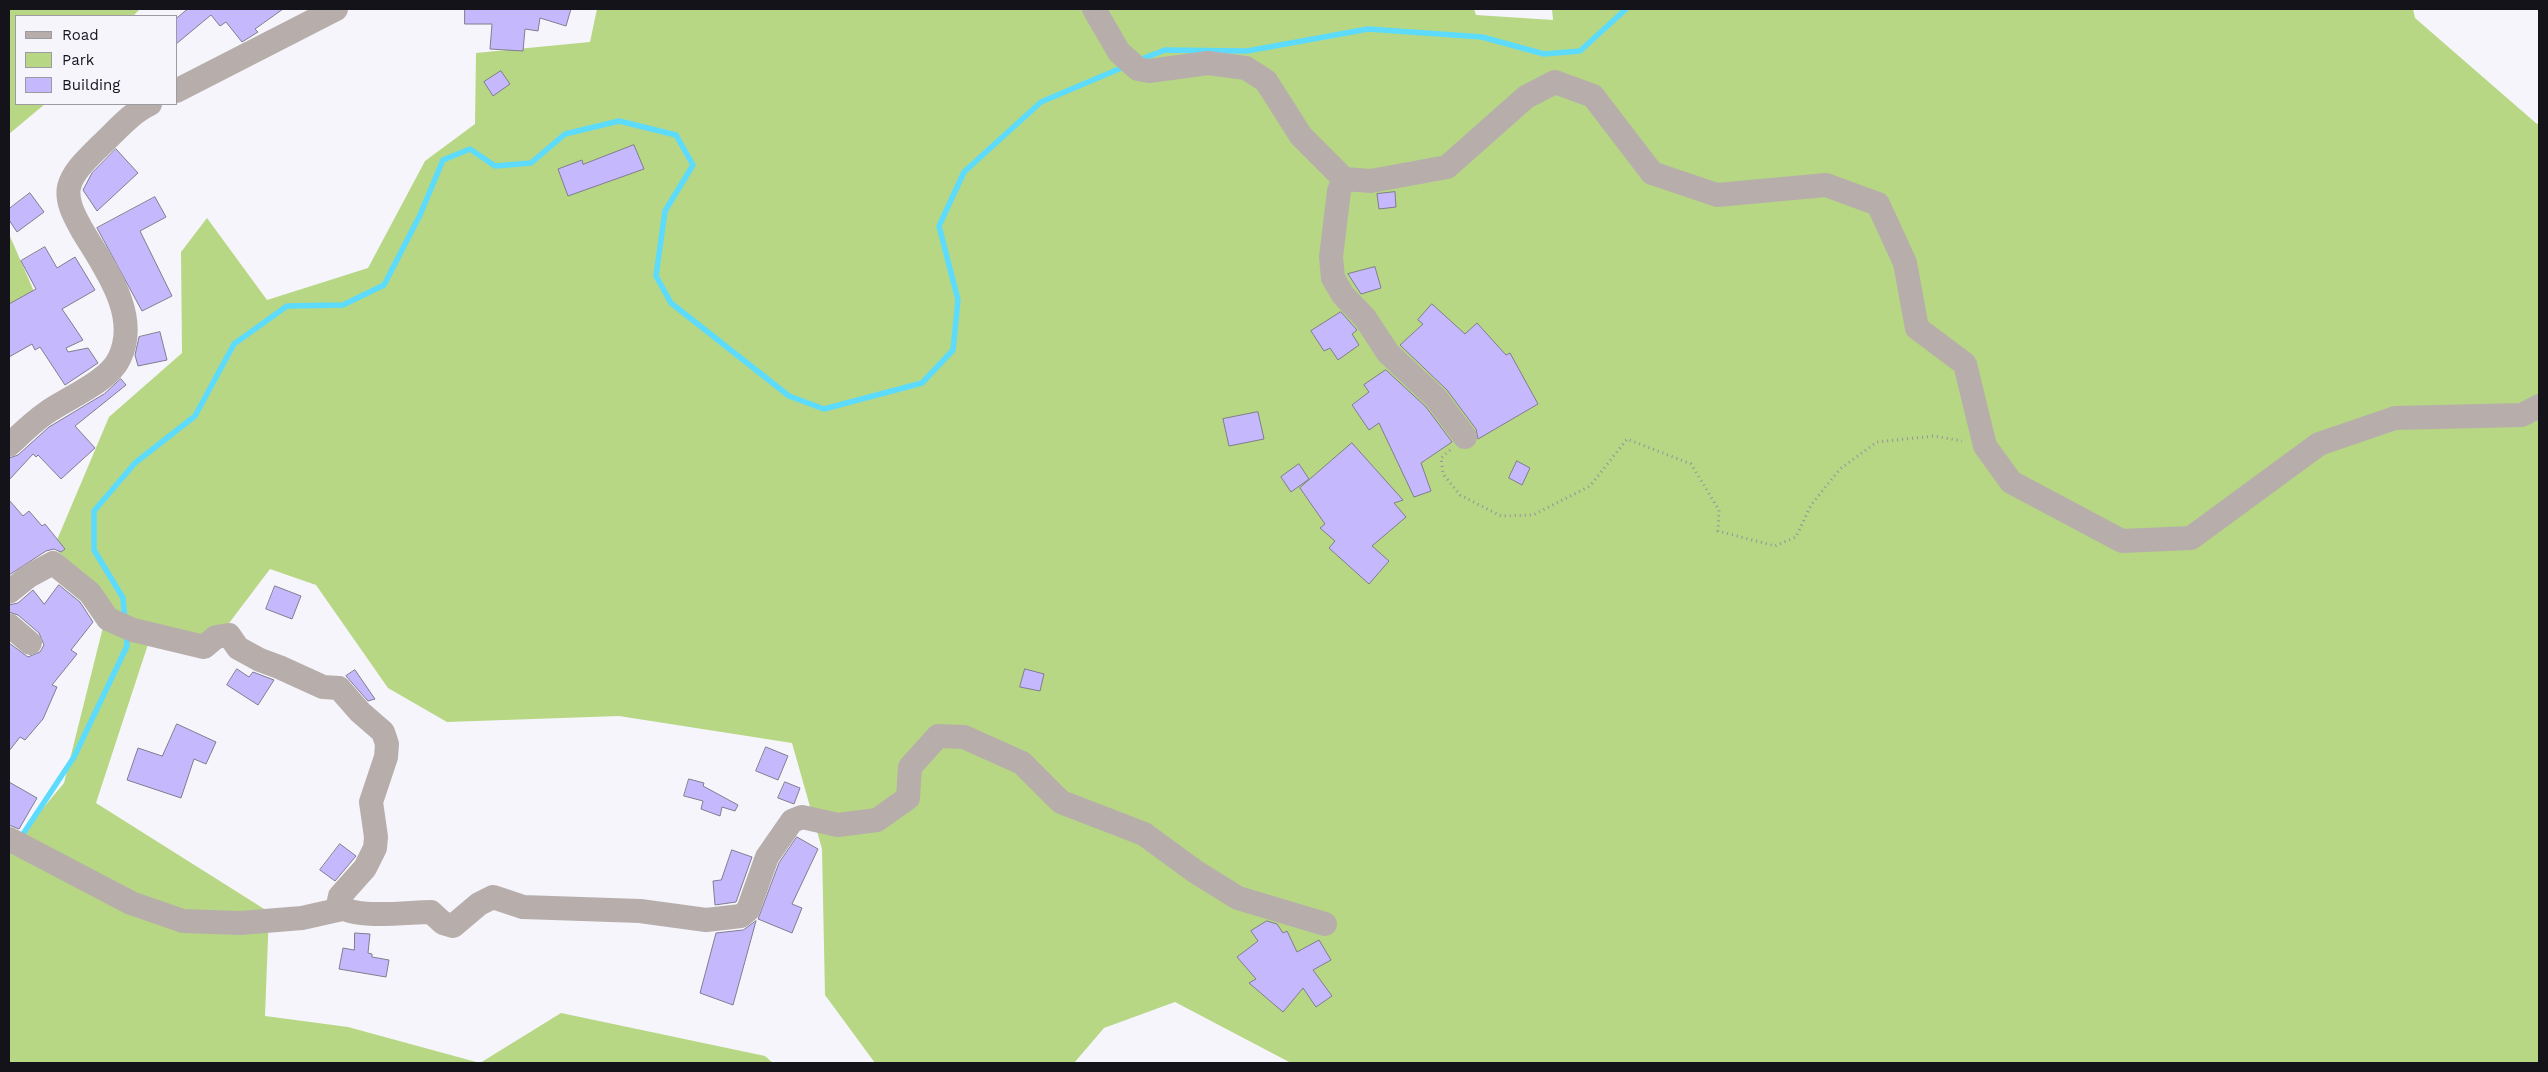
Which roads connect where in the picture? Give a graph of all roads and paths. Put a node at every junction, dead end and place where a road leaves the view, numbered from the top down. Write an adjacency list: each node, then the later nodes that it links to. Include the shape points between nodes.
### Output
1 (336, 9): 3 (street)
2 (1094, 9): 5 (street, via 1119,52 1138,69 1148,71 1208,63 1246,68 1266,81 1301,136)
3 (178, 90)
4 (148, 105): 8 (street, via 138,110 95,151 74,175 69,189 73,213 111,279 123,310 127,332 120,358 114,368 99,380 44,414)
5 (1344, 180): 7 (street, via 1339,191 1331,256 1333,278 1388,352 1436,398); 9 (street, via 1372,181 1447,166 1526,98 1556,82 1593,96 1652,173 1716,194 1826,186 1878,204 1905,263 1917,328 1965,364)
6 (2539, 406): 9 (street, via 2522,416 2394,418 2319,444 2191,538 2122,540 2011,482)
7 (1465, 437): 9 (path, via 1442,458 1443,474 1460,495 1501,516 1534,515 1590,486 1627,439 1691,464 1719,510 1718,531 1775,546 1796,537 1811,505 1840,469 1877,442 1934,436)
8 (9, 445)
9 (1985, 446)
10 (9, 592): 14 (street, via 29,576 54,563 90,593 108,619 133,630 204,647 216,637 229,636 238,648 260,660 323,688 339,688 383,732 387,744 371,802 375,848 364,868 340,896 338,905)
11 (9, 625): 12 (street)
12 (30, 643)
13 (11, 840): 14 (street, via 130,903 183,921 240,923 302,918)
14 (342, 909): 15 (street, via 359,914 431,912 443,923 454,926 479,904 493,897 523,907 640,911 706,920 741,916 748,910 767,856 792,821 802,817 838,825 877,820 908,798 910,766 938,736 964,737 1022,763 1061,802 1144,834 1238,898)
15 (1325, 924)

